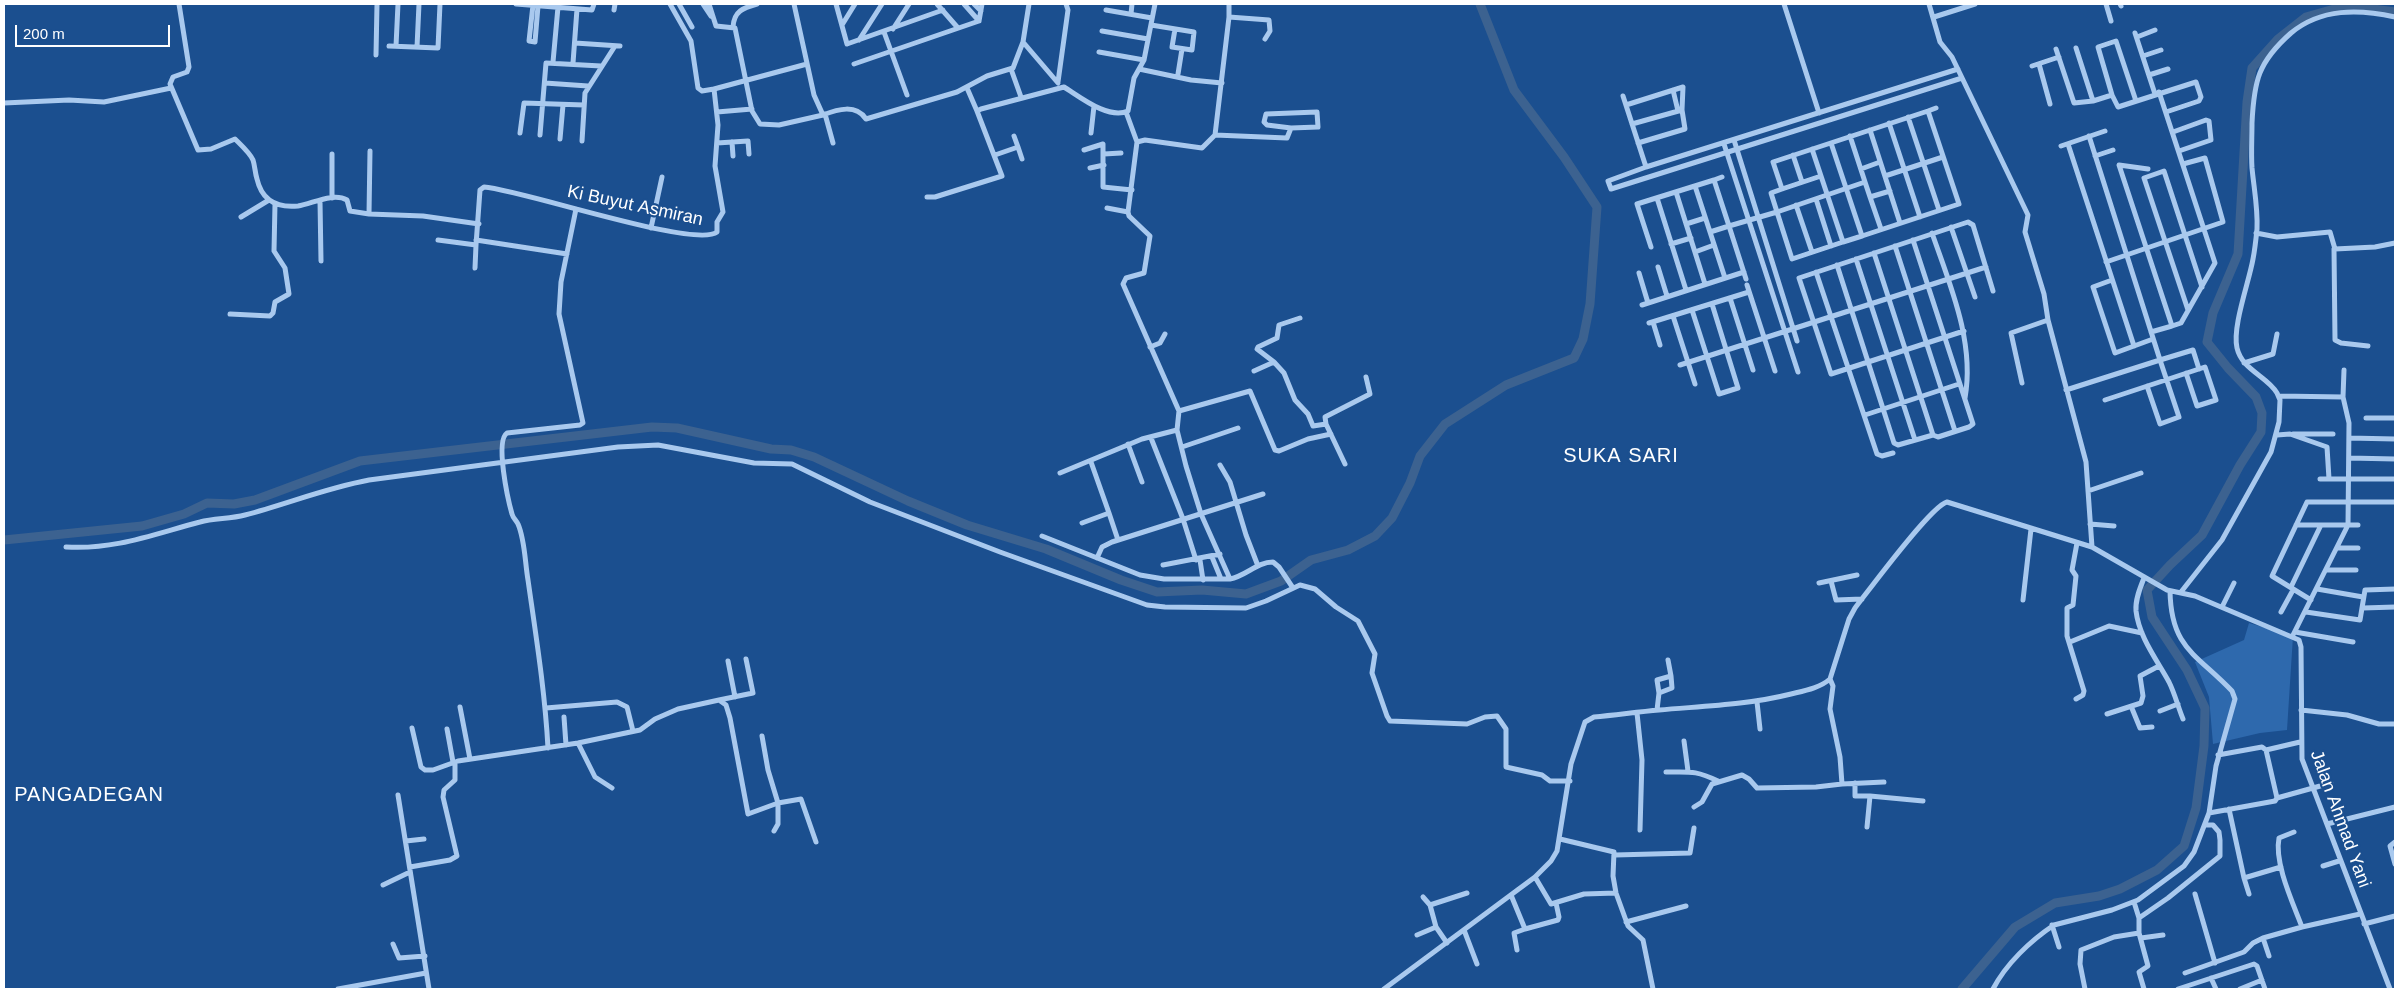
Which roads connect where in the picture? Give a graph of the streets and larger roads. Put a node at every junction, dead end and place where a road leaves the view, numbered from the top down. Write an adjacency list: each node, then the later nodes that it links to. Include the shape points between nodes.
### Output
1 (179, 4): 94 (street, via 188,67 186,72 171,80)
2 (377, 4): 71 (street)
3 (398, 4): 63 (street)
4 (419, 4): 64 (street)
5 (440, 4): 64 (street, via 438,48)
6 (516, 4): 33 (street)
7 (594, 4): 35 (street, via 593,10)
8 (615, 4): 36 (street)
9 (670, 4): 96 (street, via 691,41 698,88 702,91)
10 (679, 4): 49 (street)
11 (703, 4): 44 (street)
12 (709, 4): 44 (street)
13 (755, 4): 50 (street, via 734,16)
14 (794, 4): 77 (street)
15 (836, 4): 47 (street)
16 (855, 4): 47 (street)
17 (882, 4): 59 (street)
18 (909, 4): 52 (street)
19 (937, 4): 37 (street)
20 (964, 4): 45 (street)
21 (974, 4): 38 (street)
22 (982, 4): 38 (street)
23 (1029, 4): 60 (street)
24 (1066, 4): 92 (street, via 1068,10)
25 (1111, 4): 39 (street, via 1108,10)
26 (1132, 4): 39 (street)
27 (1155, 4): 43 (street)
28 (1229, 4): 40 (street)
29 (1784, 4): 119 (street)
30 (1929, 4): 41 (street)
31 (1975, 4): 41 (street)
32 (2106, 4): 46 (street)
33 (536, 5): 33 (street, via 530,41 536,42); 34 (street)
34 (558, 7): 35 (street); 75 (street)
35 (577, 9): 61 (street)
36 (614, 10)
37 (943, 10): 51 (street); 52 (street)
38 (981, 11): 45 (street)
39 (1131, 14): 43 (street)
40 (1229, 17): 58 (street, via 1269,20 1270,31); 91 (street)
41 (1934, 17): 84 (street, via 1940,42)
42 (2395, 17): 222 (street, via 2365,12 2333,13 2314,18 2278,45 2264,62 2256,80 2253,102 2251,147 2258,216)
43 (1152, 18): 48 (street)
44 (713, 20): 50 (street, via 719,27)
45 (979, 21): 51 (street)
46 (2112, 21)
47 (842, 25): 59 (street, via 846,44)
48 (1151, 25): 53 (street); 57 (street)
49 (692, 27)
50 (734, 27): 89 (street)
51 (958, 28): 69 (street)
52 (893, 29): 56 (street)
53 (1175, 29): 66 (street, via 1172,47); 66 (street, via 1194,32 1192,50)
54 (2155, 30): 72 (street, via 2136,35)
55 (1102, 31): 57 (street)
56 (884, 32): 59 (street); 69 (street)
57 (1148, 39): 74 (street)
58 (1265, 39)
59 (859, 40)
60 (1023, 42): 83 (street); 92 (street)
61 (575, 43): 76 (street); 80 (street, via 618,46)
62 (389, 46): 63 (street)
63 (396, 46): 64 (street)
64 (417, 47)
65 (2076, 48): 103 (street)
66 (1182, 49): 86 (street)
67 (2056, 49): 73 (street)
68 (2161, 50): 72 (street)
69 (891, 51): 78 (street); 99 (street)
70 (1099, 52): 74 (street)
71 (376, 55)
72 (2143, 56): 87 (street)
73 (2059, 57): 79 (street); 103 (street, via 2073,102)
74 (1144, 60): 82 (street)
75 (553, 62): 76 (street); 90 (street, via 546,64)
76 (573, 63): 80 (street)
77 (807, 64): 89 (street); 121 (street, via 814,95)
78 (854, 64)
79 (2039, 64): 81 (street); 107 (street)
80 (602, 66): 93 (street)
81 (2032, 66)
82 (1140, 68): 91 (street, via 1191,80); 118 (street, via 1134,78 1130,108)
83 (1011, 69): 95 (street, via 987,76); 102 (street)
84 (1958, 69): 88 (street); 119 (street)
85 (2168, 69): 87 (street)
86 (1178, 74)
87 (2149, 75): 98 (street)
88 (1962, 78): 123 (street); 280 (street, via 2028,215 2025,232 2044,294)
89 (747, 80): 96 (street); 113 (street)
90 (544, 83): 93 (street); 106 (street)
91 (1222, 83): 133 (street)
92 (1058, 85): 102 (street); 111 (street)
93 (588, 86): 109 (street)
94 (171, 88): 105 (street, via 104,102); 197 (street, via 198,150 211,149 235,139 251,157 258,185)
95 (967, 88): 115 (street); 121 (street, via 866,119 854,108)
96 (714, 89): 117 (street, Ki Buyut Asmiran)
97 (1672, 90): 110 (street); 114 (street); 114 (street, via 1683,87)
98 (2157, 93): 104 (street); 120 (street); 120 (street, via 2196,82 2201,98 2199,102)
99 (907, 95)
100 (2112, 95): 103 (street); 104 (street, via 2118,107); 104 (street, via 2098,47 2116,41)
101 (1623, 96): 110 (street)
102 (1021, 97): 115 (street)
103 (2093, 101)
104 (2136, 101)
105 (4, 103)
106 (543, 104): 108 (street); 130 (street, via 523,104); 132 (street)
107 (2050, 104)
108 (563, 105): 109 (street); 137 (street)
109 (584, 105): 139 (street)
110 (1626, 105): 124 (street)
111 (1094, 106): 118 (street, via 1118,114); 131 (street)
112 (1936, 108): 116 (street)
113 (752, 110): 117 (street); 121 (street, via 757,121 766,126)
114 (1680, 110): 124 (street); 145 (street, via 1684,129)
115 (977, 111): 159 (street)
116 (1928, 111): 122 (street); 165 (street)
117 (717, 112): 143 (street, Ki Buyut Asmiran)
118 (1126, 112): 141 (street)
119 (1822, 112): 123 (street); 138 (street)
120 (2166, 112): 129 (street)
121 (824, 114): 144 (street)
122 (1908, 117): 125 (street); 169 (street)
123 (1827, 121): 152 (street)
124 (1632, 124): 145 (street)
125 (1889, 124): 127 (street); 175 (street)
126 (1291, 128): 126 (street, via 1317,128 1317,112 1266,114 1264,122 1267,125); 133 (street, via 1286,138)
127 (1870, 130): 135 (street); 167 (street)
128 (2105, 131): 136 (street)
129 (2172, 132): 155 (street); 155 (street, via 2208,121 2211,140)
130 (520, 133)
131 (1091, 133)
132 (540, 135)
133 (1215, 135): 141 (street, via 1200,148)
134 (1014, 136): 149 (street)
135 (1850, 136): 142 (street); 173 (street)
136 (2089, 136): 147 (street); 164 (street)
137 (560, 139)
138 (1734, 140): 146 (street); 152 (street)
139 (582, 141)
140 (732, 142): 143 (street); 158 (street, via 748,141); 163 (street)
141 (1137, 142): 188 (street)
142 (1831, 142): 150 (street); 186 (street)
143 (717, 143): 217 (street, Ki Buyut Asmiran, via 715,166 723,212 717,222 717,232 701,236)
144 (833, 143)
145 (1638, 143): 171 (street)
146 (1724, 144): 156 (street); 171 (street)
147 (2068, 144): 148 (street); 246 (street)
148 (2061, 146)
149 (1018, 147): 159 (street); 166 (street)
150 (1812, 149): 162 (street); 176 (street)
151 (1084, 150): 160 (street, via 1103,144)
152 (1737, 150): 156 (street); 210 (street)
153 (2113, 150): 164 (street)
154 (370, 151): 206 (street)
155 (2179, 151): 170 (street)
156 (1728, 153): 171 (street, via 1611,190 1608,181); 211 (street)
157 (332, 154): 194 (street)
158 (749, 154)
159 (995, 154): 192 (street, via 1001,177)
160 (1104, 154): 161 (street); 168 (street)
161 (1121, 154)
162 (1793, 155): 182 (street); 187 (street, via 1773,162)
163 (733, 156)
164 (2095, 156): 243 (street)
165 (1943, 157): 169 (street); 203 (street, via 1959,204)
166 (1022, 159)
167 (1880, 162): 173 (street); 177 (street)
168 (1104, 164): 172 (street); 181 (street)
169 (1924, 164): 175 (street); 203 (street)
170 (2183, 164): 218 (street); 218 (street, via 2204,158 2224,221)
171 (1646, 167)
172 (1090, 168)
173 (1861, 169): 183 (street)
174 (2148, 169): 237 (street, via 2119,165)
175 (1904, 170): 177 (street); 207 (street)
176 (1821, 176): 182 (street); 191 (street)
177 (1885, 176): 189 (street)
178 (662, 177): 217 (street)
179 (1722, 177): 180 (street)
180 (1714, 180): 185 (street); 215 (street)
181 (1103, 182): 184 (street); 188 (street, via 1103,187)
182 (1802, 182): 187 (street)
183 (1865, 182): 186 (street); 193 (street)
184 (1095, 184)
185 (1695, 186): 190 (street); 209 (street)
186 (1846, 188): 191 (street); 223 (street)
187 (1782, 189): 205 (street, via 1771,193)
188 (1132, 190): 204 (street)
189 (1890, 191): 193 (street); 212 (street)
190 (1676, 192): 195 (street); 214 (street)
191 (1827, 195): 196 (street); 229 (street)
192 (927, 197)
193 (1870, 197): 219 (street)
194 (332, 198): 198 (street); 206 (street, via 344,198 350,211)
195 (1657, 198): 232 (street); 236 (street, via 1637,204)
196 (1816, 199): 200 (street); 234 (street)
197 (269, 200): 199 (street); 208 (street)
198 (320, 201): 199 (street, via 291,206); 245 (street)
199 (275, 204): 276 (street, via 274,251 286,268 289,294 276,302 270,316)
200 (1796, 205): 205 (street); 240 (street)
201 (1107, 208): 204 (street)
202 (576, 209): 213 (street, Ki Buyut Asmiran, via 516,192 484,187 480,190); 217 (street, Ki Buyut Asmiran); 242 (street)
203 (1939, 210): 207 (street)
204 (1128, 212): 298 (street, via 1150,236 1144,273 1123,281)
205 (1777, 212): 210 (street); 240 (street, via 1792,259)
206 (369, 214): 213 (street, via 422,216)
207 (1920, 216): 212 (street)
208 (241, 217)
209 (1705, 218): 214 (street); 220 (street)
210 (1758, 218): 211 (street); 283 (street)
211 (1749, 219): 215 (street); 284 (street)
212 (1900, 223): 219 (street)
213 (478, 224): 228 (street, Ki Buyut Asmiran)
214 (1686, 224): 225 (street)
215 (1729, 226): 220 (street); 251 (street)
216 (1951, 227): 221 (street); 249 (street, via 1971,222); 254 (street)
217 (651, 228)
218 (2205, 229): 224 (street); 260 (street, via 2215,263)
219 (1881, 230): 223 (street)
220 (1710, 232): 233 (street)
221 (1932, 233): 227 (street); 256 (street)
222 (2256, 233): 238 (street, via 2277,237 2330,232); 307 (street, via 2254,258 2237,330 2237,349)
223 (1862, 236): 229 (street)
224 (2185, 236): 230 (street); 230 (street, via 2164,171 2144,178); 260 (street)
225 (1691, 238): 232 (street); 239 (street)
226 (438, 240): 228 (street)
227 (1913, 240): 235 (street); 259 (street)
228 (476, 242): 242 (street); 250 (street, Ki Buyut Asmiran)
229 (1843, 242): 234 (street)
230 (2166, 242): 237 (street); 275 (street)
231 (2395, 243): 238 (street)
232 (1671, 244): 261 (street)
233 (1714, 245): 239 (street); 255 (street)
234 (1831, 246): 240 (street)
235 (1895, 246): 241 (street); 262 (street)
236 (1651, 247)
237 (2146, 248): 243 (street); 282 (street)
238 (2334, 249): 297 (street, via 2336,340)
239 (1695, 252): 258 (street)
240 (1812, 252)
241 (1874, 253): 244 (street); 268 (street)
242 (567, 254): 352 (street, via 559,314 583,423 580,426 507,432 503,436)
243 (2127, 254): 246 (street); 286 (street)
244 (1856, 258): 247 (street); 271 (street)
245 (321, 261)
246 (2106, 262): 257 (street)
247 (1837, 265): 252 (street); 274 (street)
248 (1658, 267): 265 (street)
249 (1986, 267): 254 (street); 263 (street)
250 (476, 268)
251 (1744, 272): 255 (street); 264 (street)
252 (1816, 272): 278 (street); 281 (street, via 1799,278)
253 (1639, 273): 269 (street)
254 (1966, 273): 256 (street); 266 (street)
255 (1724, 278): 258 (street)
256 (1948, 279): 259 (street); 285 (street)
257 (2112, 280): 296 (street); 296 (street, via 2093,287 2102,315 2115,353)
258 (1705, 284): 261 (street)
259 (1927, 286): 262 (street); 290 (street)
260 (2202, 287): 275 (street)
261 (1686, 290): 265 (street)
262 (1909, 291): 268 (street); 294 (street)
263 (1993, 291)
264 (1750, 292): 267 (street); 289 (street)
265 (1667, 296): 269 (street)
266 (1974, 297)
267 (1730, 298): 270 (street); 293 (street)
268 (1890, 298): 271 (street); 299 (street)
269 (1648, 303): 272 (street)
270 (1712, 304): 273 (street); 300 (street)
271 (1870, 304): 274 (street); 302 (street)
272 (1642, 305)
273 (1692, 310): 277 (street); 301 (street)
274 (1852, 310): 278 (street); 305 (street)
275 (2188, 310): 282 (street, via 2181,323)
276 (230, 314)
277 (1673, 316): 295 (street, via 1651,323); 306 (street)
278 (1832, 316): 281 (street); 309 (street)
279 (1300, 318): 304 (street, via 1279,325 1277,338 1258,347 1259,353)
280 (2048, 320): 319 (street, via 2011,332); 323 (street)
281 (1813, 322): 283 (street); 309 (street, via 1830,373)
282 (2172, 326): 286 (street)
283 (1792, 329): 284 (street); 292 (street)
284 (1785, 331): 289 (street); 315 (street)
285 (1964, 331): 290 (street); 328 (street)
286 (2151, 332): 291 (street)
287 (1164, 334): 298 (street, via 1160,343)
288 (2277, 334): 307 (street, via 2272,354)
289 (1764, 338): 293 (street); 314 (street)
290 (1945, 338): 294 (street); 321 (street)
291 (2154, 339): 296 (street); 303 (street)
292 (1797, 341)
293 (1745, 344): 300 (street); 311 (street)
294 (1925, 344): 299 (street); 324 (street)
295 (1660, 345)
296 (2134, 346)
297 (2368, 346)
298 (1150, 347): 332 (street)
299 (1906, 349): 302 (street); 326 (street)
300 (1726, 350): 301 (street); 301 (street, via 1738,388 1719,394)
301 (1707, 356): 306 (street)
302 (1886, 356): 305 (street); 330 (street)
303 (2160, 360): 310 (street, via 2193,350); 318 (street); 323 (street)
304 (1274, 362): 313 (street); 336 (street, via 1313,426)
305 (1870, 362): 309 (street); 331 (street)
306 (1688, 363): 308 (street); 320 (street)
307 (2244, 363): 325 (street)
308 (1680, 365)
309 (1849, 368): 333 (street)
310 (2199, 369): 316 (street); 316 (street, via 2205,367 2216,400 2197,406)
311 (1754, 370)
312 (2344, 370): 327 (street)
313 (1254, 371)
314 (1775, 372)
315 (1798, 372)
316 (2186, 373): 318 (street)
317 (1366, 377): 336 (street, via 1370,394 1325,417)
318 (2167, 380): 322 (street); 322 (street, via 2179,417 2160,424)
319 (2022, 383)
320 (1695, 384)
321 (1959, 384): 324 (street); 328 (street)
322 (2147, 386): 329 (street)
323 (2066, 390): 365 (street, via 2086,462)
324 (1940, 391): 326 (street); 339 (street)
325 (2278, 396): 327 (street); 343 (street)
326 (1922, 397): 330 (street); 342 (street)
327 (2343, 397): 345 (street)
328 (1965, 400): 339 (street, via 1973,424)
329 (2105, 400)
330 (1903, 403): 331 (street); 347 (street)
331 (1883, 409): 333 (street); 347 (street, via 1896,445)
332 (1179, 411): 338 (street); 340 (street, via 1250,391 1275,450)
333 (1865, 415): 351 (street, via 1877,454)
334 (2366, 418): 335 (street)
335 (2395, 418)
336 (1326, 424): 340 (street)
337 (1238, 428): 349 (street)
338 (1177, 430): 344 (street); 349 (street)
339 (1955, 432): 342 (street, via 1938,437)
340 (1331, 434): 356 (street)
341 (2290, 434): 343 (street); 350 (street); 350 (street, via 2331,434)
342 (1933, 435): 347 (street)
343 (2277, 435): 409 (street, via 2271,452 2222,540)
344 (1151, 438): 348 (street); 372 (street)
345 (2349, 438): 346 (street); 353 (street)
346 (2395, 439)
347 (1915, 440)
348 (1128, 444): 355 (street); 364 (street)
349 (1182, 447): 371 (street)
350 (2327, 447): 361 (street)
351 (1893, 453)
352 (502, 458): 384 (street, via 340,485 245,516 203,521 131,542 105,547); 404 (street, via 648,444 754,463 792,464 870,502 1147,605 1246,608); 437 (street, via 511,511 518,524 524,557)
353 (2349, 458): 354 (street); 362 (street)
354 (2395, 459)
355 (1091, 462): 358 (street); 370 (street)
356 (1345, 464)
357 (1220, 465): 369 (street, via 1230,482)
358 (1060, 473)
359 (2141, 473): 365 (street)
360 (2320, 479): 361 (street)
361 (2329, 479): 362 (street)
362 (2349, 479): 363 (street); 367 (street)
363 (2395, 479)
364 (1142, 482)
365 (2088, 491): 374 (street)
366 (1263, 494): 369 (street)
367 (2350, 501): 368 (street); 375 (street); 377 (street, via 2309,501)
368 (2395, 502)
369 (1235, 503): 371 (street); 393 (street)
370 (1109, 513): 373 (street); 382 (street)
371 (1201, 514): 372 (street); 388 (street)
372 (1183, 520): 382 (street); 391 (street)
373 (1082, 522)
374 (2090, 524): 379 (street); 385 (street)
375 (2348, 524): 376 (street); 378 (street); 386 (street)
376 (2358, 524)
377 (2296, 525): 378 (street); 405 (street, via 2272,576)
378 (2321, 525): 405 (street)
379 (2114, 526)
380 (2031, 529): 383 (street); 411 (street, via 1945,502 1926,519); 412 (street)
381 (1042, 536): 390 (street)
382 (1118, 540): 390 (street, via 1102,547)
383 (2077, 543): 385 (street); 421 (street, via 2072,570 2076,575 2073,605 2067,608)
384 (66, 547)
385 (2092, 547): 399 (street)
386 (2338, 548): 387 (street); 394 (street)
387 (2358, 548)
388 (1220, 554): 389 (street); 397 (street)
389 (1212, 557): 391 (street); 398 (street)
390 (1097, 558): 400 (street, via 1148,577)
391 (1198, 560): 392 (street); 400 (street)
392 (1162, 564)
393 (1258, 566): 397 (street, via 1244,575); 404 (street, via 1273,562)
394 (2326, 570): 395 (street); 406 (street)
395 (2356, 570)
396 (1856, 575): 401 (street)
397 (1230, 578): 398 (street)
398 (1221, 579): 400 (street)
399 (2147, 579): 408 (street); 419 (street, via 2138,591 2136,611)
400 (1204, 580)
401 (1831, 580): 402 (street); 411 (street, via 1836,600)
402 (1819, 583)
403 (2234, 583): 414 (street)
404 (1291, 586): 463 (street, via 1316,589 1358,621 1375,654 1372,674 1390,721 1463,724 1497,716 1506,729 1506,767 1542,775 1550,781)
405 (2292, 589): 413 (street); 417 (street)
406 (2317, 589): 410 (street); 413 (street)
407 (2395, 589): 410 (street, via 2367,589)
408 (2168, 591): 409 (street); 458 (street, via 2179,639 2234,695 2235,703)
409 (2181, 592): 414 (street)
410 (2363, 597): 416 (street)
411 (1862, 599): 428 (street, via 1850,614)
412 (2023, 600)
413 (2311, 600): 418 (street)
414 (2222, 607): 420 (street)
415 (2395, 607): 416 (street)
416 (2363, 608): 418 (street, via 2360,620)
417 (2281, 612)
418 (2306, 612): 420 (street)
419 (2142, 633): 421 (street, via 2109,626); 426 (street)
420 (2293, 634): 422 (street); 439 (street, Jalan Ahmad Yani, via 2301,644)
421 (2070, 642): 431 (street, via 2084,690 2083,695)
422 (2353, 642)
423 (746, 659): 430 (street, via 753,693)
424 (1668, 660): 427 (street)
425 (728, 661): 430 (street)
426 (2159, 666): 434 (street); 435 (street, via 2140,676 2143,700)
427 (1671, 676): 429 (street, via 1672,688); 429 (street, via 1657,680)
428 (1830, 679): 433 (street, via 1801,692); 468 (street, via 1830,709)
429 (1659, 693): 438 (street)
430 (735, 697): 432 (street)
431 (2076, 699)
432 (719, 700): 450 (street, via 678,709); 475 (street, via 726,705 730,718 748,814)
433 (1757, 702): 438 (street); 449 (street)
434 (2178, 704): 440 (street); 444 (street)
435 (2131, 706): 442 (street); 446 (street, via 2140,728)
436 (460, 707): 459 (street)
437 (546, 708): 450 (street, via 617,702 627,707); 456 (street)
438 (1657, 710): 441 (street)
439 (2301, 710): 445 (street); 453 (street, Jalan Ahmad Yani)
440 (2160, 711)
441 (1637, 713): 463 (street, via 1594,717 1586,722 1572,759); 484 (street, via 1642,760)
442 (2106, 714)
443 (564, 718): 455 (street)
444 (2182, 719)
445 (2395, 724)
446 (2152, 727)
447 (412, 728): 460 (street, via 422,769 433,770)
448 (447, 729): 460 (street)
449 (1760, 729)
450 (633, 731): 454 (street)
451 (762, 736): 475 (street)
452 (1684, 740): 461 (street)
453 (2300, 742): 457 (street); 469 (street, Jalan Ahmad Yani, via 2302,759)
454 (578, 743): 455 (street); 470 (street, via 595,777)
455 (566, 744): 456 (street)
456 (548, 748): 459 (street)
457 (2266, 750): 458 (street, via 2262,746); 473 (street)
458 (2218, 755): 479 (street)
459 (470, 759): 460 (street)
460 (454, 763): 497 (street, via 455,780 444,790 443,797 456,856)
461 (1688, 771): 462 (street); 464 (street, via 1700,772)
462 (1666, 772)
463 (1570, 781): 488 (street)
464 (1718, 782): 468 (street, via 1743,775 1756,788); 476 (street, via 1710,786 1702,802)
465 (1884, 782): 466 (street)
466 (1855, 783): 468 (street); 472 (street, via 1855,796)
467 (2331, 783): 469 (street)
468 (1842, 784)
469 (2314, 787): 473 (street); 480 (street, Jalan Ahmad Yani)
470 (612, 788)
471 (398, 795): 489 (street)
472 (1870, 796): 474 (street); 482 (street)
473 (2277, 798): 478 (street, via 2275,802)
474 (1923, 801)
475 (778, 803): 485 (street, via 778,824); 490 (street, via 796,798 803,800)
476 (1694, 807)
477 (2395, 807): 480 (street)
478 (2229, 809): 479 (street); 499 (street)
479 (2210, 813): 481 (street)
480 (2327, 824): 493 (street, Jalan Ahmad Yani)
481 (2206, 825): 507 (street, via 2184,866 2144,898); 513 (street, via 2213,825 2219,832 2220,856)
482 (1867, 827)
483 (1694, 828): 492 (street, via 1690,853)
484 (1640, 830)
485 (774, 831)
486 (2294, 832): 496 (street, via 2278,839)
487 (424, 839): 489 (street)
488 (1560, 839): 492 (street, via 1608,848); 498 (street, via 1555,855)
489 (406, 841): 497 (street)
490 (816, 842)
491 (2395, 842): 494 (street, via 2390,846)
492 (1615, 855): 502 (street, via 1613,876)
493 (2339, 861): 495 (street); 511 (street, Jalan Ahmad Yani)
494 (2395, 864)
495 (2323, 866)
496 (2281, 867): 499 (street); 518 (street)
497 (410, 869): 500 (street); 529 (street)
498 (1535, 877): 505 (street); 508 (street, via 1549,903)
499 (2244, 878): 504 (street)
500 (383, 885)
501 (1467, 893): 509 (street)
502 (1616, 893): 508 (street, via 1584,894); 514 (street)
503 (2195, 894): 531 (street)
504 (2249, 894)
505 (1511, 895): 519 (street); 520 (street)
506 (1423, 897): 509 (street)
507 (2134, 902): 513 (street); 516 (street)
508 (1556, 903): 519 (street, via 1559,919)
509 (1430, 905): 517 (street)
510 (1686, 906): 514 (street)
511 (2360, 914): 515 (street, Jalan Ahmad Yani); 518 (street)
512 (2395, 916): 515 (street)
513 (2139, 918): 523 (street)
514 (1626, 922): 541 (street, via 1643,940)
515 (2364, 924): 549 (street, Jalan Ahmad Yani)
516 (2052, 925): 527 (street); 542 (street, via 2009,965)
517 (1436, 927): 521 (street); 525 (street)
518 (2302, 927): 524 (street)
519 (1525, 929): 528 (street, via 1514,933)
520 (1464, 930): 525 (street); 532 (street)
521 (1417, 935)
522 (2162, 935): 523 (street)
523 (2140, 936): 543 (street, via 2114,937 2081,950); 544 (street, via 2148,966 2139,972)
524 (2263, 938): 530 (street); 531 (street, via 2247,950)
525 (1447, 943): 540 (street)
526 (393, 944): 529 (street, via 399,958)
527 (2059, 947)
528 (1517, 950)
529 (425, 956): 533 (street)
530 (2269, 956)
531 (2215, 963): 534 (street)
532 (1477, 964)
533 (426, 973): 537 (street); 539 (street)
534 (2185, 973)
535 (2211, 978): 536 (street, via 2254,964); 545 (street); 546 (street)
536 (2262, 980): 547 (street); 548 (street)
537 (353, 988): 538 (street)
538 (338, 989)
539 (429, 989)
540 (1384, 989)
541 (1654, 989)
542 (1992, 989)
543 (2084, 989)
544 (2144, 989)
545 (2178, 989)
546 (2216, 989)
547 (2240, 989)
548 (2265, 989)
549 (2390, 989)

